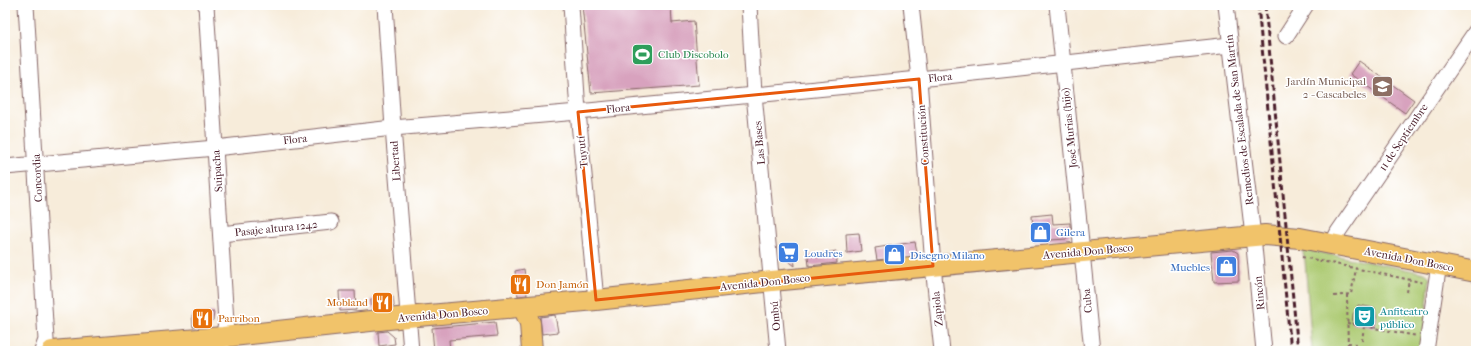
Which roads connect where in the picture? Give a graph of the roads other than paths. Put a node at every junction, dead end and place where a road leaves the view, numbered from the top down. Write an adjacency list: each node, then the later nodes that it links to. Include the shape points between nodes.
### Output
1 (26, 5): 19 (street, Concordia)
2 (206, 5): 18 (street, Suipacha)
3 (385, 5): 17 (street, Libertad)
4 (571, 5): 16 (street, Tuyutí)
5 (749, 5): 15 (street, Las Bases)
6 (911, 5): 14 (street, Constitución)
7 (1057, 5): 13 (street, José Murias (hijo))
8 (1226, 5): 12 (street, Remedios de Escalada de San Martín)
9 (1306, 5): 11 (street)
10 (1476, 31): 24 (street, 11 de Septiembre)
11 (1286, 36)
12 (1230, 45): 13 (street, Flora); 23 (street, Remedios de Escalada de San Martín)
13 (1062, 64): 14 (street, Flora); 25 (street, José Murias (hijo))
14 (919, 79): 15 (street, Flora); 27 (street, Constitución)
15 (754, 94): 16 (street, Flora); 29 (street, Las Bases)
16 (578, 112): 17 (street, Flora); 30 (street, Tuyutí)
17 (393, 128): 18 (street, Flora); 32 (street, Libertad)
18 (215, 148): 19 (street, Flora); 22 (street, Suipacha)
19 (36, 164): 20 (street, Flora); 34 (street, Concordia, via 46,340)
20 (5, 167)
21 (330, 222): 22 (street, Pasaje altura 1242)
22 (221, 234): 33 (street, Suipacha, via 226,322)
23 (1254, 236): 24 (main road, Avenida Don Bosco, via 1279,235); 25 (main road, Avenida Don Bosco); 42 (street, Rincón)
24 (1332, 244): 26 (main road, Avenida Don Bosco)
25 (1082, 252): 27 (main road, Avenida Don Bosco); 41 (street, Cuba)
26 (1439, 264): 28 (main road, Avenida Don Bosco); 43 (street)
27 (933, 266): 29 (main road, Avenida Don Bosco); 40 (street, Zapiola)
28 (1476, 272)
29 (772, 281): 30 (main road, Avenida Don Bosco); 39 (street, Ombú)
30 (596, 300): 31 (main road, Avenida Don Bosco)
31 (523, 307): 32 (main road, Avenida Don Bosco); 37 (main road, via 520,324); 38 (main road, via 530,323)
32 (408, 317): 33 (main road, Avenida Don Bosco); 36 (street, Libertad)
33 (222, 344): 35 (main road, Avenida Don Bosco)
34 (42, 351)
35 (52, 351)
36 (411, 351)
37 (522, 351)
38 (532, 351)
39 (778, 351)
40 (942, 351)
41 (1092, 351)
42 (1264, 351)
43 (1426, 351)

